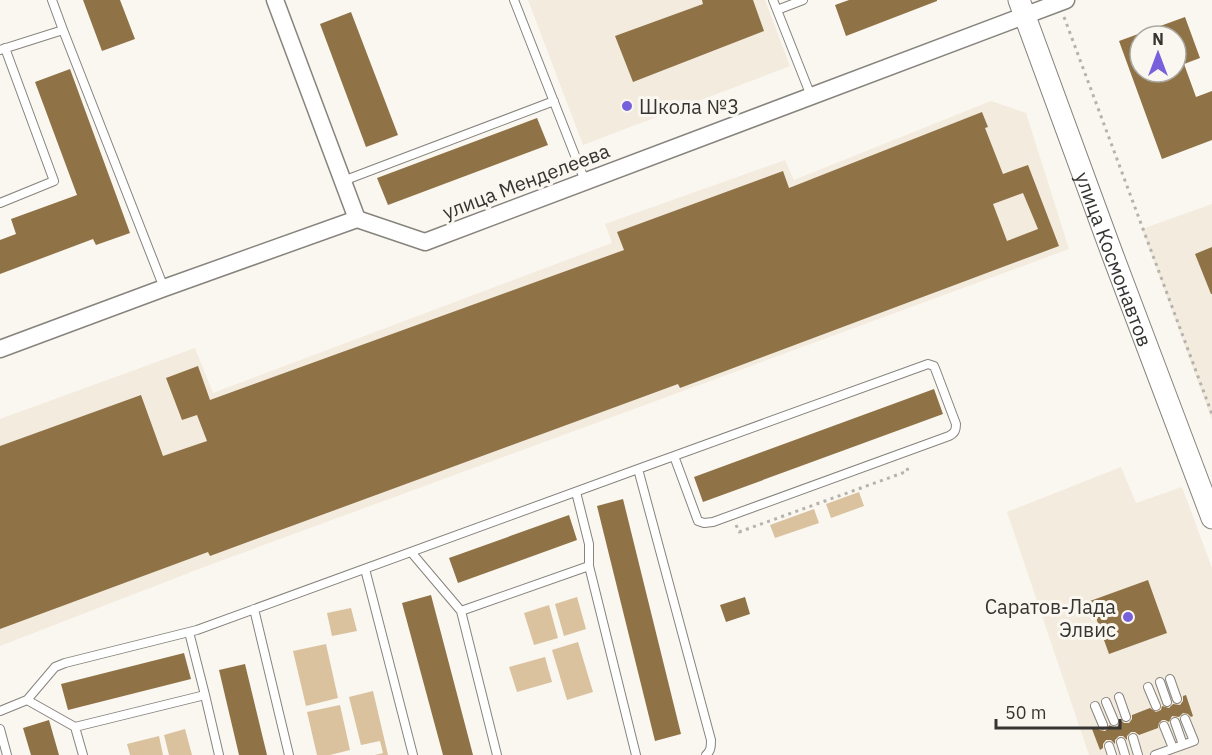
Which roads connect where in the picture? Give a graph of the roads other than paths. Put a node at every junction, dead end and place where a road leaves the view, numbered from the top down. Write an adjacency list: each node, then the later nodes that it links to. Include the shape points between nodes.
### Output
1 (52, 0): 9 (lane)
2 (275, 0): 13 (street)
3 (514, 0): 12 (lane)
4 (773, 0): 8 (lane)
5 (803, 0): 8 (lane)
6 (1062, 1): 7 (street, улица Менделеева)
7 (1022, 8): 11 (street, улица Менделеева); 22 (street, улица Космонавтов)
8 (777, 10): 11 (lane)
9 (63, 30): 10 (lane); 17 (lane)
10 (3, 49): 15 (lane, via 54,181)
11 (811, 96): 14 (street, улица Менделеева)
12 (554, 102): 13 (lane); 14 (lane)
13 (343, 181): 16 (street)
14 (585, 181): 16 (street, улица Менделеева, via 425,242)
15 (0, 202)
16 (357, 219): 17 (street)
17 (164, 288): 18 (street)
18 (0, 350)
19 (674, 456): 19 (lane, via 928,364 934,366 956,424 949,436 705,524 698,521); 20 (lane)
20 (638, 469): 21 (lane); 60 (lane, via 711,740)
21 (576, 492): 23 (lane); 24 (lane, via 589,544)
22 (1212, 518)
23 (411, 552): 25 (lane); 27 (lane)
24 (589, 566): 27 (lane); 59 (lane)
25 (365, 569): 26 (lane); 57 (lane)
26 (254, 609): 28 (lane); 56 (lane)
27 (461, 611): 58 (lane)
28 (189, 632): 32 (lane); 35 (lane, via 65,663 55,668)
29 (1170, 679): 34 (lane)
30 (1160, 682): 37 (lane)
31 (1148, 687): 39 (lane)
32 (205, 695): 47 (lane); 55 (lane)
33 (1119, 697): 41 (lane)
34 (1176, 699)
35 (27, 700): 40 (lane); 47 (lane)
36 (1106, 702): 43 (lane)
37 (1167, 702)
38 (1095, 706): 45 (lane)
39 (1156, 706)
40 (0, 711)
41 (1126, 717)
42 (1185, 719): 51 (lane, via 1194,741)
43 (1114, 721)
44 (1175, 722): 51 (lane)
45 (1103, 725)
46 (1164, 726): 52 (lane)
47 (75, 727): 54 (lane)
48 (0, 729): 53 (lane)
49 (1132, 738): 62 (lane)
50 (1121, 742): 61 (lane)
51 (1183, 745): 52 (lane)
52 (1173, 748): 63 (lane)
53 (7, 755)
54 (83, 755)
55 (219, 755)
56 (289, 755)
57 (413, 755)
58 (497, 755)
59 (636, 755)
60 (706, 755)
61 (1125, 755)
62 (1138, 755)
63 (1155, 755)

